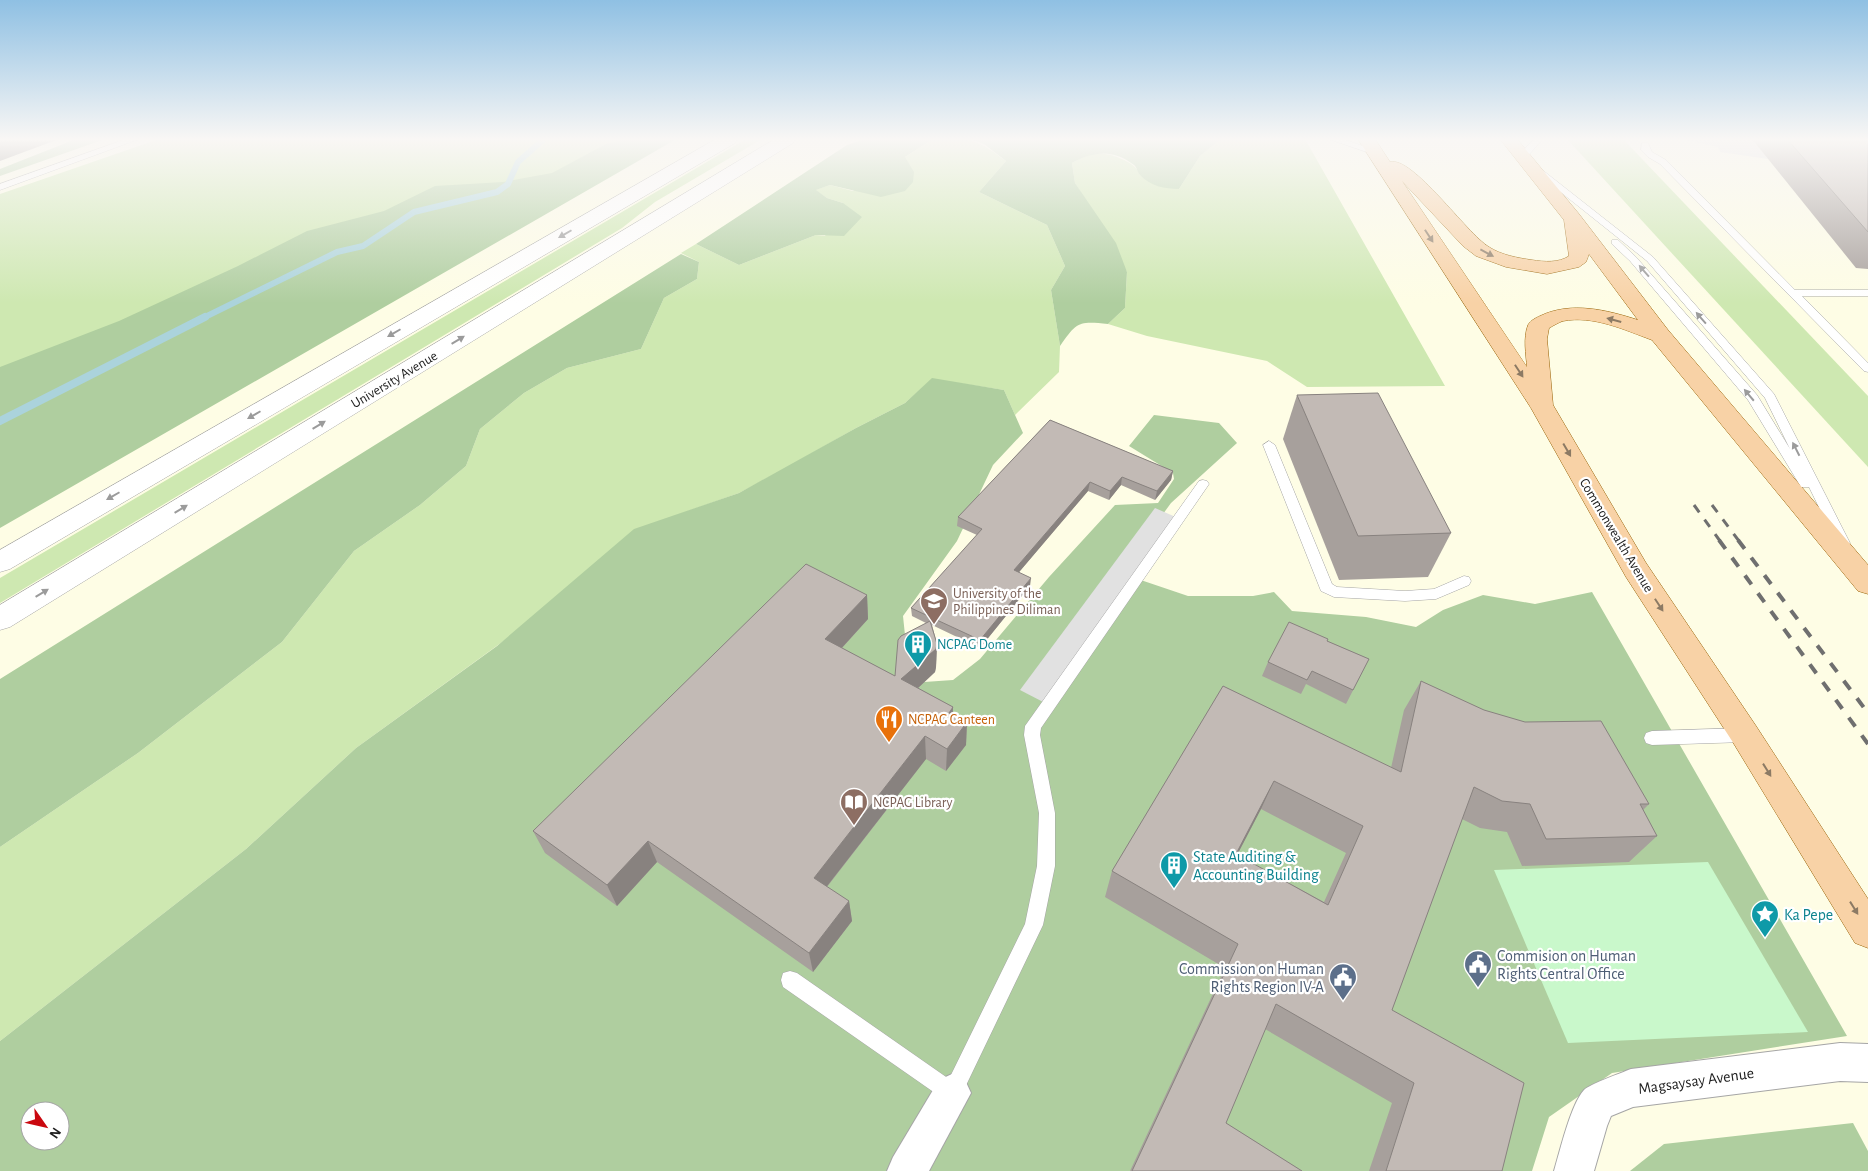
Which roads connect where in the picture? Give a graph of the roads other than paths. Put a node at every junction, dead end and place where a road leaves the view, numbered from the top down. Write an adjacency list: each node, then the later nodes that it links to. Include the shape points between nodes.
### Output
1 (634, 194): 16 (street, one-way to 16)
2 (697, 194): 19 (street, University Avenue, one-way to 2)
3 (1402, 194): 13 (main road, Commonwealth Avenue, one-way to 13)
4 (1426, 194): 8 (main road, one-way to 8, via 1470,242 1483,252 1513,264 1547,268 1572,264 1579,258)
5 (1552, 194): 8 (main road)
6 (1562, 194): 17 (lane, one-way to 6, via 1753,398 1633,259)
7 (1695, 194): 9 (lane)
8 (1572, 218): 11 (main road)
9 (1793, 292): 10 (lane); 12 (lane)
10 (1868, 293)
11 (1660, 335): 13 (main road, one-way to 13, via 1611,318 1587,315 1559,315 1539,325 1536,339); 17 (main road)
12 (1868, 369)
13 (1543, 408): 20 (main road, Commonwealth Avenue, one-way to 20, via 1636,570)
14 (1269, 445): 18 (lane, via 1326,587 1334,592 1405,596 1436,594)
15 (1203, 484): 25 (lane, via 1032,726 1047,813 1046,866 1034,925)
16 (0, 562)
17 (1862, 577)
18 (1464, 581)
19 (0, 619)
20 (1745, 735): 21 (lane); 22 (main road, Commonwealth Avenue, one-way to 22)
21 (1652, 738)
22 (1868, 931)
23 (790, 980): 25 (lane)
24 (1868, 1063): 27 (street, Magsaysay Avenue, via 1795,1066 1631,1088 1598,1103 1589,1120)
25 (952, 1093): 26 (street)
26 (907, 1171)
27 (1574, 1171)

